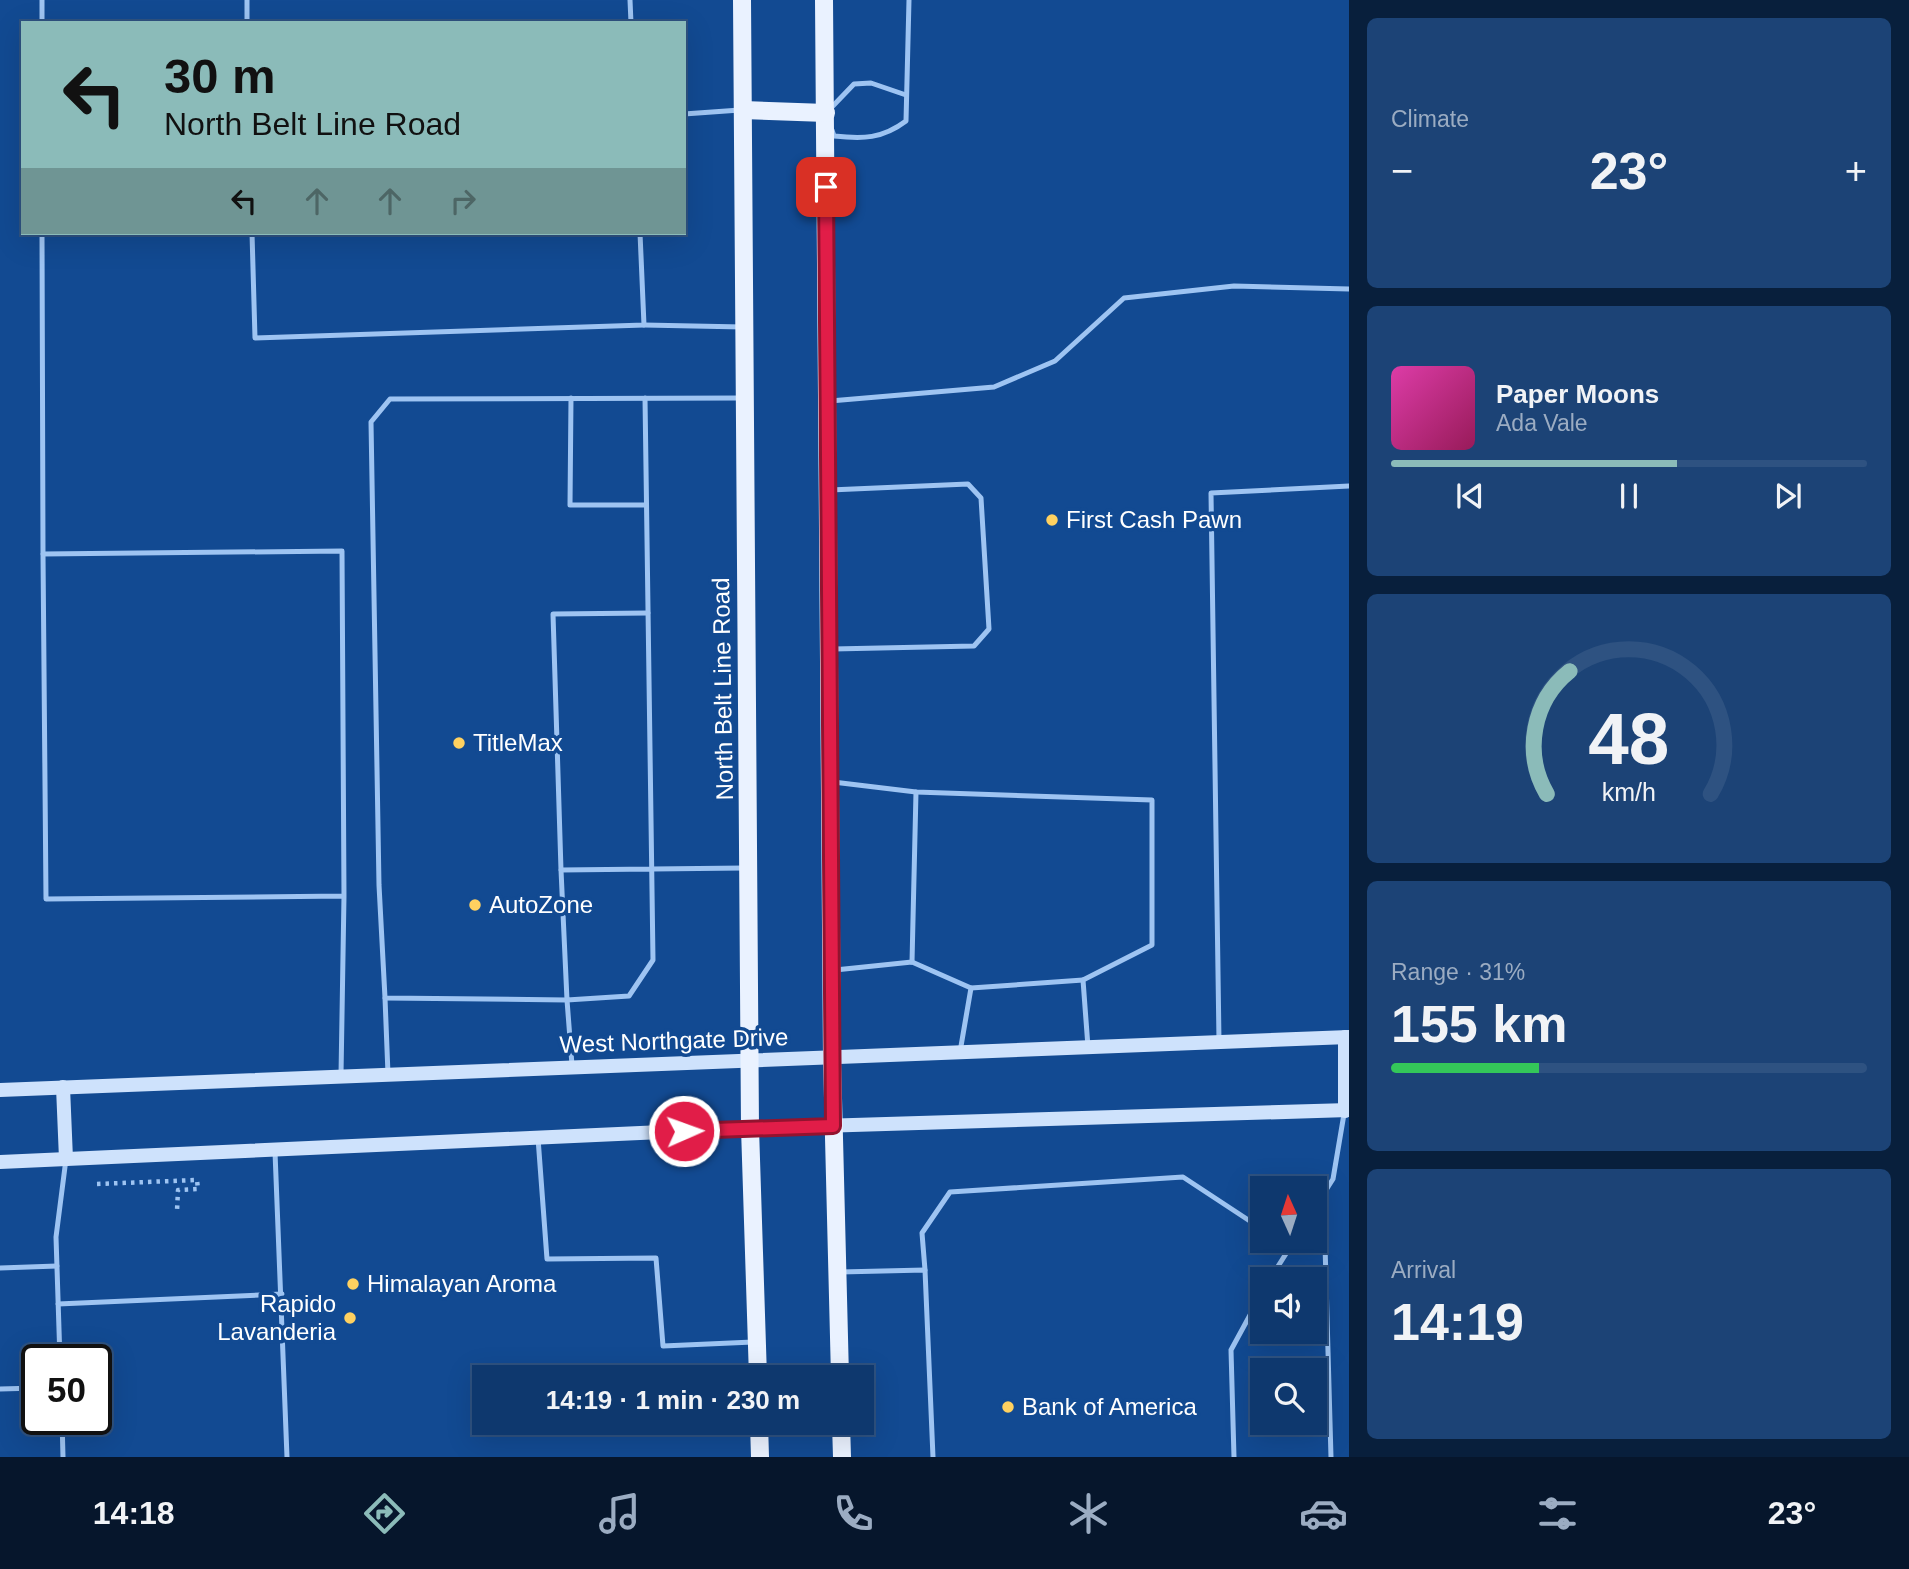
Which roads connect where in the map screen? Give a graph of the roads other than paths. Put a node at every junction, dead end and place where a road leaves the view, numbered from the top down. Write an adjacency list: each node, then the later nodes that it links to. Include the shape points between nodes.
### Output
1 (41, 0): 7 (lane)
2 (247, 0): 8 (lane)
3 (630, 0): 9 (lane)
4 (742, 0): 11 (main road, North Belt Line Road)
5 (824, 0): 12 (main road)
6 (909, 0): 10 (lane)
7 (42, 21)
8 (247, 21)
9 (631, 21)
10 (906, 95): 12 (lane, via 872,83 854,84); 12 (lane, via 906,121 891,132 866,140 834,136)
11 (743, 110): 12 (main road); 13 (lane); 19 (main road, North Belt Line Road)
12 (826, 113): 23 (main road)
13 (686, 114)
14 (42, 235): 27 (lane)
15 (252, 235): 18 (lane, via 255,338)
16 (640, 235): 18 (lane)
17 (1349, 289): 23 (lane, via 1234,286 1124,298 1055,361 994,387)
18 (644, 325): 19 (lane)
19 (744, 327): 22 (main road, North Belt Line Road)
20 (571, 398): 21 (lane); 26 (lane, via 570,505); 40 (lane, via 390,399 371,422)
21 (645, 398): 22 (lane); 26 (lane)
22 (745, 398): 32 (main road, North Belt Line Road)
23 (828, 402): 25 (main road)
24 (1349, 486): 43 (lane, via 1211,493)
25 (828, 490): 29 (main road); 29 (lane, via 968,484 981,498 989,629 974,646)
26 (646, 505): 28 (lane)
27 (43, 554): 35 (lane, via 46,899); 35 (lane, via 342,551)
28 (648, 613): 33 (lane, via 553,614); 34 (lane)
29 (829, 649): 30 (main road)
30 (830, 781): 31 (lane); 37 (main road)
31 (916, 792): 36 (lane); 38 (lane, via 1152,800 1152,946)
32 (749, 868): 34 (lane); 47 (main road, North Belt Line Road)
33 (561, 870): 34 (lane); 41 (lane)
34 (652, 870): 41 (lane, via 653,960 629,996)
35 (344, 896): 50 (lane)
36 (912, 962): 37 (lane); 39 (lane)
37 (832, 971): 46 (main road)
38 (1083, 980): 39 (lane); 44 (lane)
39 (971, 988): 45 (lane)
40 (384, 998): 41 (lane); 49 (lane)
41 (567, 1000): 48 (lane)
42 (1347, 1037): 43 (main road, West Northgate Drive); 53 (main road)
43 (1219, 1041): 44 (main road, West Northgate Drive)
44 (1088, 1048): 45 (main road, West Northgate Drive)
45 (960, 1053): 46 (main road, West Northgate Drive)
46 (832, 1058): 47 (main road, West Northgate Drive); 54 (main road)
47 (750, 1062): 48 (main road, West Northgate Drive); 55 (main road, North Belt Line Road)
48 (572, 1068): 49 (main road, West Northgate Drive)
49 (388, 1074): 50 (main road, West Northgate Drive)
50 (341, 1075): 51 (main road, West Northgate Drive)
51 (63, 1087): 52 (main road, West Northgate Drive); 58 (main road)
52 (0, 1090)
53 (1347, 1111): 54 (main road); 60 (lane, via 1333,1179)
54 (833, 1126): 55 (main road); 66 (main road)
55 (750, 1128): 56 (main road); 70 (main road, North Belt Line Road)
56 (538, 1138): 57 (main road); 70 (lane, via 547,1259 656,1258 663,1346)
57 (275, 1150): 58 (main road); 67 (lane)
58 (66, 1159): 59 (main road); 63 (lane)
59 (0, 1162)
60 (1327, 1188)
61 (1250, 1221): 65 (lane, via 1183,1177 950,1192 922,1233)
62 (1325, 1253): 85 (lane)
63 (57, 1266): 64 (lane); 68 (lane)
64 (0, 1268)
65 (925, 1270): 66 (lane); 83 (lane)
66 (837, 1272): 73 (main road)
67 (282, 1294): 68 (lane); 80 (lane)
68 (58, 1304): 71 (lane)
69 (1250, 1315): 84 (lane, via 1231,1350)
70 (757, 1342): 72 (main road, North Belt Line Road)
71 (59, 1344)
72 (758, 1365)
73 (840, 1365)
74 (21, 1388): 75 (lane)
75 (0, 1389)
76 (62, 1435): 79 (lane)
77 (759, 1435): 81 (main road)
78 (841, 1435): 82 (main road)
79 (63, 1457)
80 (287, 1457)
81 (760, 1457)
82 (842, 1457)
83 (933, 1457)
84 (1234, 1457)
85 (1331, 1457)

